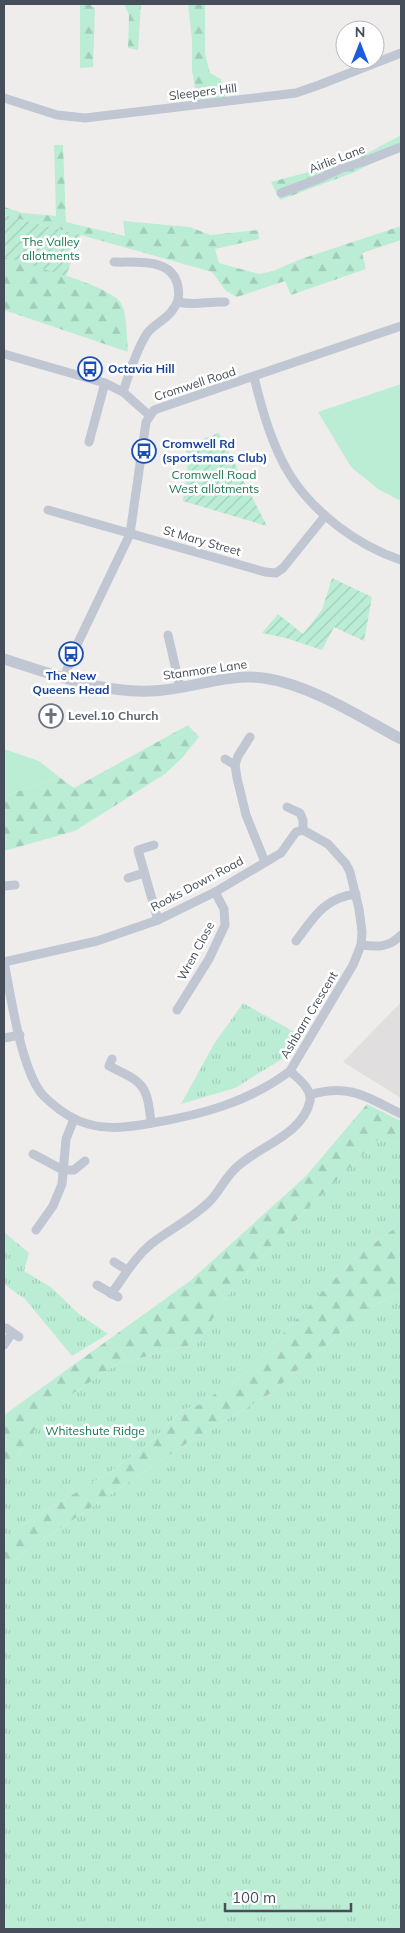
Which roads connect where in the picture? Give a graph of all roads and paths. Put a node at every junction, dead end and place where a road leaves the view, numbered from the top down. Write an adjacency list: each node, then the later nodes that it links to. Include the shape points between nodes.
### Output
1 (401, 53): 2 (street, Sleepers Hill, via 296,92 124,114 86,118 57,115)
2 (4, 98)
3 (401, 147): 4 (street, Airlie Lane)
4 (281, 192)
5 (114, 262): 6 (street, via 164,266 175,276)
6 (178, 302): 7 (street, via 194,305); 12 (street, via 167,317 147,333)
7 (224, 302)
8 (401, 326): 10 (street, Cromwell Road)
9 (4, 354): 11 (street)
10 (254, 377): 13 (street, Cromwell Road, via 161,407); 16 (street, via 269,430 290,475)
11 (105, 383): 12 (street); 14 (street)
12 (122, 392): 13 (street)
13 (149, 415): 17 (street, Cromwell Road)
14 (89, 442)
15 (48, 510): 17 (street, St Mary Street)
16 (326, 516): 17 (street, St Mary Street, via 276,573); 18 (street, via 377,551)
17 (130, 534): 21 (street, Cromwell Road)
18 (401, 560)
19 (168, 635): 22 (street)
20 (4, 659): 21 (street, Stanmore Lane)
21 (64, 678): 22 (street, Stanmore Lane, via 118,691)
22 (180, 687): 24 (street, Stanmore Lane, via 252,677 290,684 308,690)
23 (250, 737): 26 (street)
24 (401, 739)
25 (225, 759): 26 (street)
26 (235, 765): 30 (street, via 246,815)
27 (288, 807): 28 (street, via 300,813)
28 (303, 830): 30 (street, Rooks Down Road, via 296,832 280,853); 36 (street, Ashbarn Crescent, via 328,844 340,856 350,872)
29 (154, 846): 31 (street, via 138,850)
30 (266, 862): 35 (street, Rooks Down Road)
31 (144, 873): 32 (street); 37 (street)
32 (128, 878)
33 (14, 885): 34 (street)
34 (4, 886)
35 (215, 892): 37 (street, Rooks Down Road); 43 (street, Wren Close, via 224,909 225,925)
36 (356, 894): 39 (street, via 344,895 321,908); 40 (street, Ashbarn Crescent, via 362,920)
37 (158, 920): 41 (street, Rooks Down Road, via 97,941)
38 (401, 935): 40 (street, via 387,946)
39 (296, 942)
40 (361, 945): 48 (street, Ashbarn Crescent, via 353,966)
41 (4, 962): 45 (street, Ashbarn Crescent)
42 (178, 988): 43 (street, Wren Close)
43 (187, 994): 44 (street, Wren Close)
44 (177, 1010)
45 (20, 1034): 46 (street); 51 (street, Ashbarn Crescent, via 29,1070 39,1091)
46 (4, 1038)
47 (112, 1059): 52 (street, via 109,1066 137,1080 144,1089)
48 (290, 1072): 49 (street, via 306,1086); 52 (street, Ashbarn Crescent, via 274,1084 219,1108)
49 (310, 1095): 50 (street, via 343,1090 357,1093); 58 (street, via 310,1102 297,1124 237,1166 210,1201 152,1243)
50 (401, 1114)
51 (74, 1119): 52 (street, Ashbarn Crescent, via 112,1128); 55 (street, via 66,1139)
52 (151, 1123)
53 (33, 1154): 55 (street)
54 (85, 1161): 55 (street, via 74,1170)
55 (62, 1170): 56 (street, via 62,1184 53,1206)
56 (36, 1230)
57 (114, 1262): 58 (street)
58 (127, 1270): 59 (street, via 114,1296)
59 (97, 1285)
60 (12, 1333): 61 (street)
61 (4, 1345)

